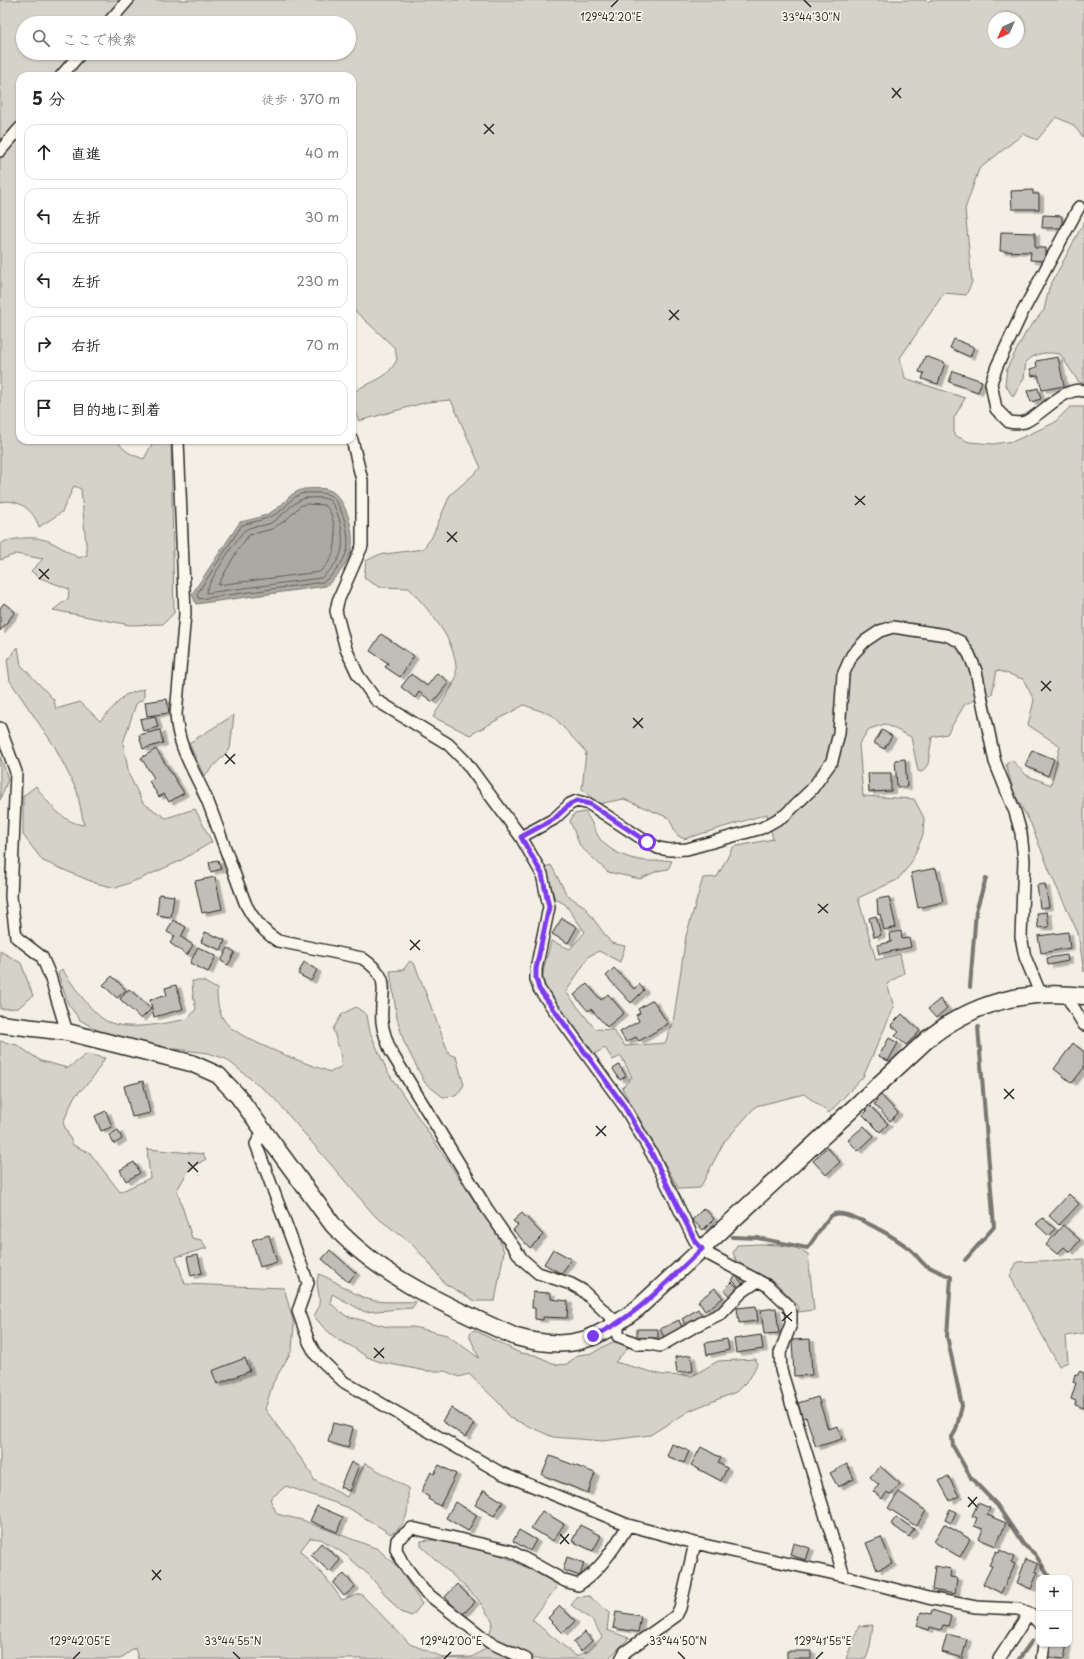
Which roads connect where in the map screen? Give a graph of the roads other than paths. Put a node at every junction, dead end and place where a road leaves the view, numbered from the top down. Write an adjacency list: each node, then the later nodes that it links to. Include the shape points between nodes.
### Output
1 (128, 0): 2 (street)
2 (114, 16)
3 (76, 60): 4 (street)
4 (65, 72)
5 (16, 133): 6 (street)
6 (0, 152)
7 (1079, 207): 8 (street, via 1022,313 991,384 996,409 1010,422 1016,423 1032,418 1060,397)
8 (1084, 391)
9 (178, 444): 22 (street, via 185,614 176,729 180,745 207,801 246,905 254,921 270,937 278,941 362,958 380,974 384,989 382,1021 390,1052 487,1209 522,1259 538,1273 582,1290)
10 (353, 444): 12 (street, via 362,480 362,546 336,611 346,649 358,675 376,700 448,744 465,760)
11 (0, 728): 18 (street, via 16,772 11,897 16,937 42,957)
12 (521, 837): 13 (street, via 554,819 577,801 590,804 658,848 670,850 686,849 762,828 786,815 812,789 832,761 839,733 843,675 852,655 865,641 893,626 946,635 960,642 969,654 976,671 995,762 1019,826 1024,860 1021,937 1025,957); 20 (street, via 542,874 549,907 536,969 539,989 624,1106 652,1154 695,1241)
13 (1041, 995): 14 (street); 20 (street, via 1022,995 990,1004 945,1025)
14 (1066, 995): 15 (street); 17 (street)
15 (1084, 996)
16 (0, 1024): 18 (street)
17 (1084, 1025)
18 (67, 1032): 19 (street, via 191,1063 218,1075 238,1096)
19 (263, 1132): 22 (street, via 345,1239 371,1262 402,1281 496,1328 535,1342 579,1342); 23 (street, via 256,1144 308,1283 298,1311 316,1355 344,1382 500,1472)
20 (702, 1249): 21 (street); 22 (street)
21 (758, 1281): 22 (street, via 742,1292 722,1313 660,1346 638,1344 618,1336); 25 (street, via 768,1286 788,1305 791,1314 780,1353 781,1370)
22 (618, 1324)
23 (628, 1525): 24 (street); 29 (street, via 592,1574 578,1586 511,1551 412,1528 397,1540 396,1549 402,1562 424,1591 489,1642)
24 (695, 1543): 25 (street); 30 (street, via 676,1616 625,1652)
25 (844, 1576): 26 (street, via 928,1598 976,1607 1018,1609)
26 (1030, 1613): 27 (street); 31 (street)
27 (1036, 1620)
28 (1044, 1647): 32 (street)
29 (526, 1659)
30 (621, 1659)
31 (999, 1659)
32 (1042, 1659)

